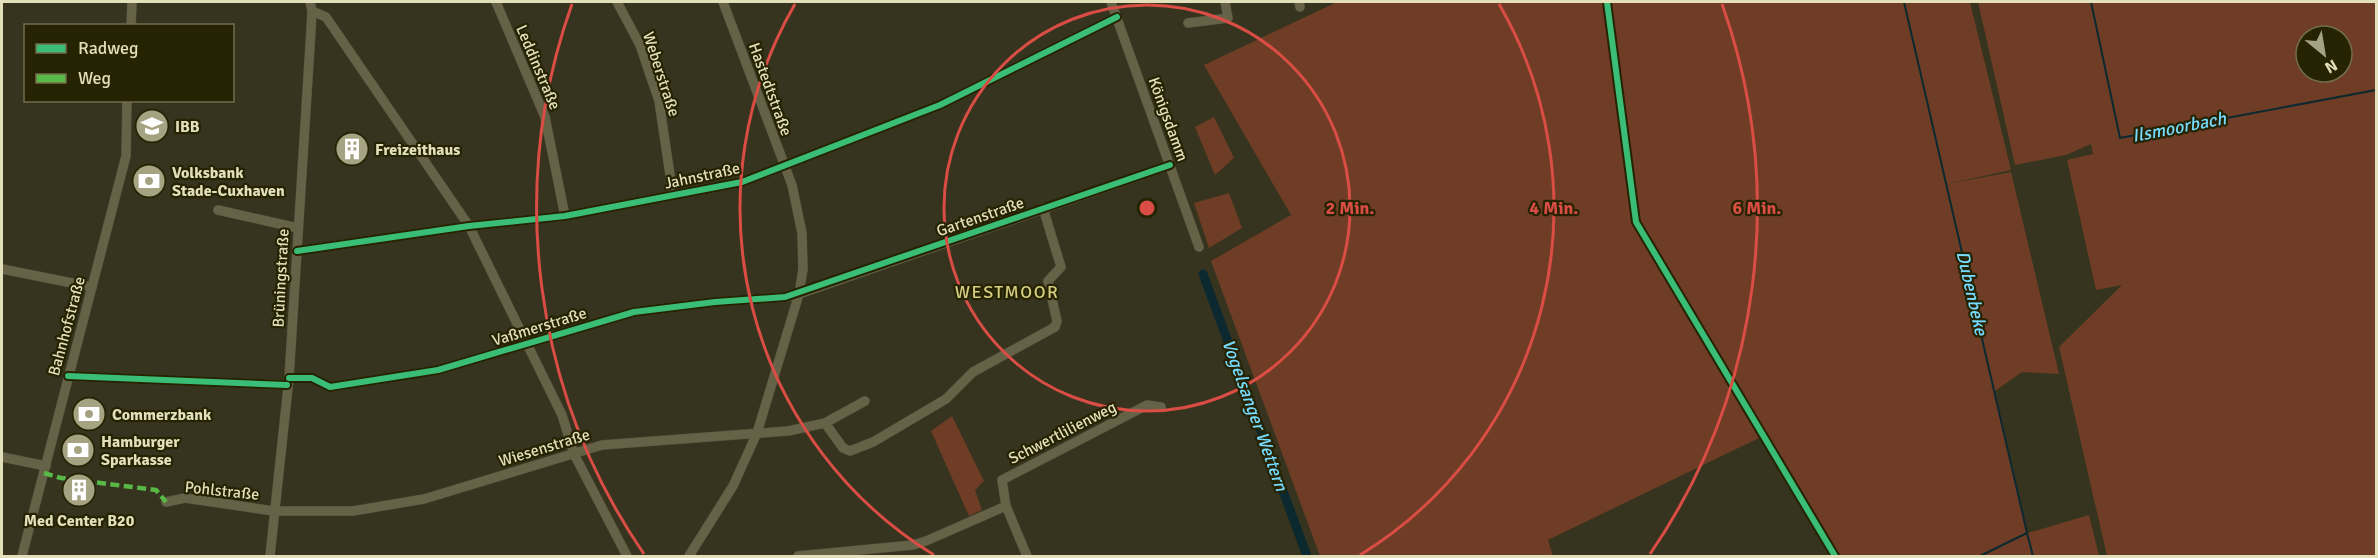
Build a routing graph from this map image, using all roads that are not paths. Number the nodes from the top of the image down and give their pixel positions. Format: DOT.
graph roads {
  1 [pos="132,2"];
  2 [pos="496,2"];
  3 [pos="617,2"];
  4 [pos="723,2"];
  5 [pos="1111,2"];
  6 [pos="1225,2"];
  7 [pos="311,6"];
  8 [pos="1117,17"];
  9 [pos="1188,23"];
  10 [pos="130,24"];
  11 [pos="127,102"];
  12 [pos="784,165"];
  13 [pos="1170,165"];
  14 [pos="673,195"];
  15 [pos="1043,208"];
  16 [pos="218,210"];
  17 [pos="565,216"];
  18 [pos="469,226"];
  19 [pos="298,228"];
  20 [pos="1199,247"];
  21 [pos="297,251"];
  22 [pos="2,269"];
  23 [pos="92,287"];
  24 [pos="798,294"];
  25 [pos="529,344"];
  26 [pos="68,376"];
  27 [pos="287,385"];
  28 [pos="330,387"];
  29 [pos="865,401"];
  30 [pos="1161,407"];
  31 [pos="825,423"];
  32 [pos="757,433"];
  33 [pos="574,454"];
  34 [pos="2,457"];
  35 [pos="46,466"];
  36 [pos="166,502"];
  37 [pos="1006,506"];
  38 [pos="274,511"];
  39 [pos="21,556"];
  40 [pos="270,556"];
  41 [pos="627,556"];
  42 [pos="690,556"];
  43 [pos="798,556"];
  44 [pos="1027,556"];
  1 -- 10 [label="street"];
  2 -- 17 [label="street, Leddinstraße"];
  3 -- 14 [label="street, Weberstraße"];
  4 -- 12 [label="street, Hastedtstraße"];
  5 -- 8 [label="street, Königsdamm"];
  6 -- 9 [label="street"];
  7 -- 18 [label="street"];
  7 -- 19 [label="street, Brüningstraße"];
  8 -- 12 [label="street, Jahnstraße"];
  8 -- 13 [label="street, Königsdamm"];
  11 -- 23 [label="street, Bahnhofstraße"];
  12 -- 14 [label="street, Jahnstraße"];
  12 -- 24 [label="street, Hastedtstraße"];
  13 -- 15 [label="street, Gartenstraße"];
  13 -- 20 [label="street, Königsdamm"];
  14 -- 17 [label="street, Jahnstraße"];
  15 -- 24 [label="street, Gartenstraße"];
  15 -- 31 [label="street"];
  16 -- 19 [label="street"];
  17 -- 18 [label="street, Jahnstraße"];
  18 -- 21 [label="street, Jahnstraße"];
  18 -- 25 [label="street"];
  19 -- 21 [label="street, Brüningstraße"];
  21 -- 27 [label="street, Brüningstraße"];
  22 -- 23 [label="street"];
  23 -- 26 [label="street, Bahnhofstraße"];
  24 -- 25 [label="street, Vaßmerstraße"];
  24 -- 32 [label="street"];
  25 -- 28 [label="street, Vaßmerstraße"];
  25 -- 33 [label="street"];
  26 -- 27 [label="street"];
  26 -- 35 [label="street, Bahnhofstraße"];
  27 -- 38 [label="street, Brüningstraße"];
  29 -- 31 [label="street, Wiesenstraße"];
  30 -- 37 [label="street, Schwertlilienweg"];
  31 -- 32 [label="street, Wiesenstraße"];
  32 -- 33 [label="street, Wiesenstraße"];
  32 -- 42 [label="street"];
  33 -- 38 [label="street, Wiesenstraße"];
  33 -- 41 [label="street"];
  34 -- 35 [label="street"];
  35 -- 39 [label="street, Bahnhofstraße"];
  36 -- 38 [label="street, Pohlstraße"];
  37 -- 43 [label="street"];
  37 -- 44 [label="street"];
  38 -- 40 [label="street, Brüningstraße"];
}
